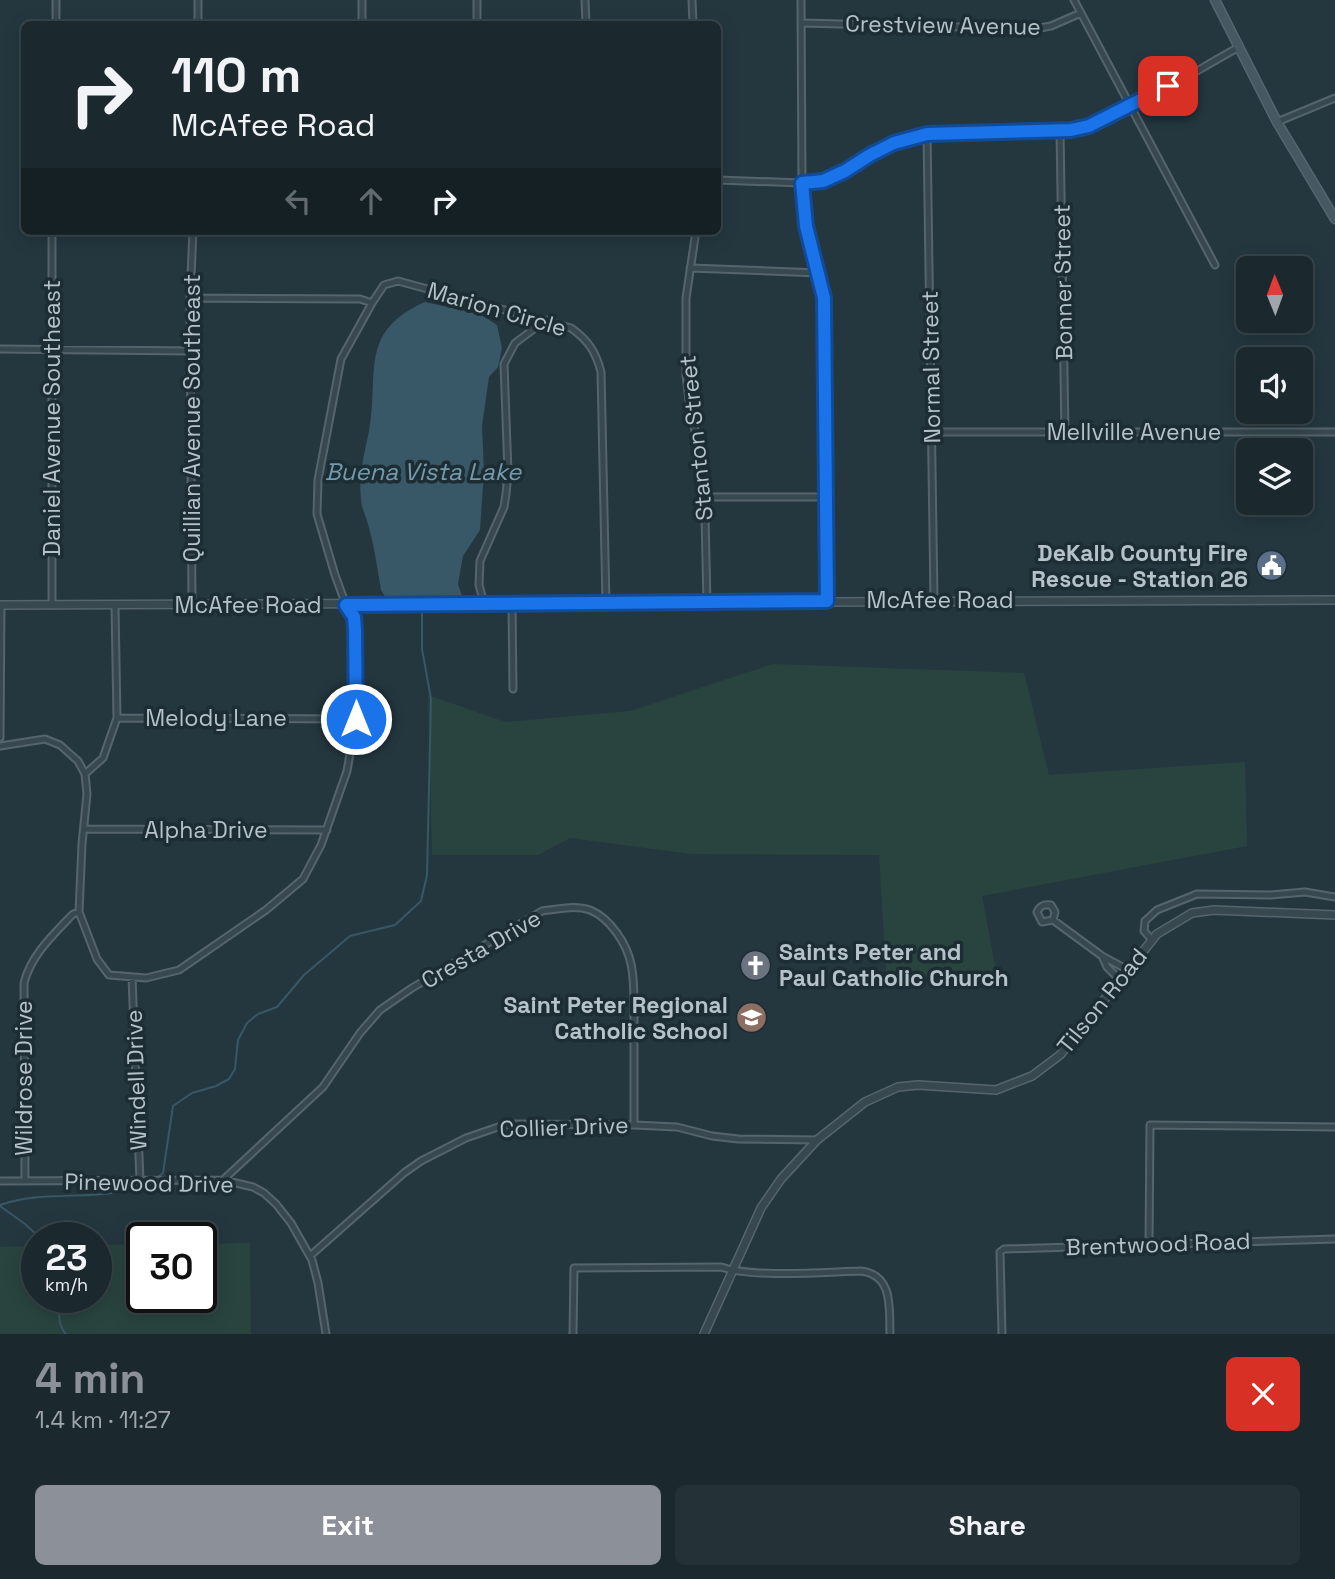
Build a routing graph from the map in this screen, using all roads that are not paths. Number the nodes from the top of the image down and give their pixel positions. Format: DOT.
graph roads {
  1 [pos="56,0"];
  2 [pos="198,0"];
  3 [pos="362,0"];
  4 [pos="477,0"];
  5 [pos="585,0"];
  6 [pos="692,0"];
  7 [pos="800,0"];
  8 [pos="1074,0"];
  9 [pos="1215,0"];
  10 [pos="1081,13"];
  11 [pos="56,21"];
  12 [pos="198,21"];
  13 [pos="362,21"];
  14 [pos="477,21"];
  15 [pos="586,21"];
  16 [pos="693,21"];
  17 [pos="801,23"];
  18 [pos="1239,47"];
  19 [pos="1335,98"];
  20 [pos="1130,107"];
  21 [pos="1277,122"];
  22 [pos="1060,131"];
  23 [pos="927,134"];
  24 [pos="721,180"];
  25 [pos="802,183"];
  26 [pos="1335,219"];
  27 [pos="52,235"];
  28 [pos="193,235"];
  29 [pos="695,235"];
  30 [pos="1215,265"];
  31 [pos="691,268"];
  32 [pos="819,273"];
  33 [pos="190,298"];
  34 [pos="372,303"];
  35 [pos="546,320"];
  36 [pos="0,349"];
  37 [pos="52,349"];
  38 [pos="191,351"];
  39 [pos="933,432"];
  40 [pos="1335,432"];
  41 [pos="1065,433"];
  42 [pos="706,497"];
  43 [pos="828,497"];
  44 [pos="934,600"];
  45 [pos="1335,600"];
  46 [pos="827,601"];
  47 [pos="484,603"];
  48 [pos="512,603"];
  49 [pos="707,603"];
  50 [pos="192,604"];
  51 [pos="606,604"];
  52 [pos="1,605"];
  53 [pos="51,605"];
  54 [pos="346,605"];
  55 [pos="115,606"];
  56 [pos="513,689"];
  57 [pos="117,718"];
  58 [pos="356,719"];
  59 [pos="0,738"];
  60 [pos="0,746"];
  61 [pos="85,774"];
  62 [pos="84,830"];
  63 [pos="327,830"];
  64 [pos="1335,897"];
  65 [pos="79,912"];
  66 [pos="1335,915"];
  67 [pos="1053,920"];
  68 [pos="1153,940"];
  69 [pos="1102,956"];
  70 [pos="1129,970"];
  71 [pos="132,977"];
  72 [pos="1120,980"];
  73 [pos="634,1125"];
  74 [pos="1335,1127"];
  75 [pos="817,1140"];
  76 [pos="25,1180"];
  77 [pos="223,1180"];
  78 [pos="0,1181"];
  79 [pos="140,1182"];
  80 [pos="1335,1239"];
  81 [pos="1149,1245"];
  82 [pos="310,1256"];
  83 [pos="731,1270"];
  84 [pos="326,1334"];
  85 [pos="573,1334"];
  86 [pos="704,1334"];
  87 [pos="890,1334"];
  88 [pos="1002,1334"];
  1 -- 11 [label="street"];
  2 -- 12 [label="street"];
  3 -- 13 [label="street"];
  4 -- 14 [label="street"];
  5 -- 15 [label="street"];
  6 -- 16 [label="street"];
  7 -- 17 [label="street"];
  8 -- 10 [label="street"];
  9 -- 18 [label="main road"];
  10 -- 17 [label="street, Crestview Avenue"];
  10 -- 20 [label="street"];
  17 -- 25 [label="street"];
  18 -- 20 [label="street"];
  18 -- 21 [label="main road"];
  19 -- 21 [label="street"];
  20 -- 22 [label="street"];
  20 -- 30 [label="street"];
  21 -- 26 [label="main road"];
  22 -- 23 [label="street"];
  22 -- 41 [label="street, Bonner Street"];
  23 -- 25 [label="street"];
  23 -- 39 [label="street, Normal Street"];
  24 -- 25 [label="street"];
  25 -- 32 [label="street"];
  27 -- 37 [label="street, Daniel Avenue Southeast"];
  28 -- 33 [label="street, Quillian Avenue Southeast"];
  29 -- 31 [label="street, Stanton Street"];
  31 -- 32 [label="street"];
  31 -- 42 [label="street, Stanton Street"];
  32 -- 43 [label="street"];
  33 -- 34 [label="street"];
  33 -- 38 [label="street, Quillian Avenue Southeast"];
  34 -- 35 [label="street, Marion Circle"];
  34 -- 54 [label="street, Marion Circle"];
  35 -- 47 [label="street"];
  35 -- 51 [label="street, Marion Circle"];
  36 -- 37 [label="street"];
  37 -- 38 [label="street"];
  37 -- 53 [label="street, Daniel Avenue Southeast"];
  38 -- 50 [label="street, Quillian Avenue Southeast"];
  39 -- 41 [label="street, Mellville Avenue"];
  39 -- 44 [label="street, Normal Street"];
  40 -- 41 [label="street, Mellville Avenue"];
  42 -- 43 [label="street"];
  42 -- 49 [label="street, Stanton Street"];
  43 -- 46 [label="street"];
  44 -- 45 [label="street, McAfee Road"];
  44 -- 46 [label="street, McAfee Road"];
  46 -- 49 [label="street, McAfee Road"];
  47 -- 48 [label="street, McAfee Road"];
  47 -- 54 [label="street, McAfee Road"];
  48 -- 51 [label="street, McAfee Road"];
  48 -- 56 [label="street"];
  49 -- 51 [label="street, McAfee Road"];
  50 -- 54 [label="street, McAfee Road"];
  50 -- 55 [label="street, McAfee Road"];
  52 -- 53 [label="street, McAfee Road"];
  52 -- 59 [label="street"];
  53 -- 55 [label="street, McAfee Road"];
  54 -- 58 [label="street, Marion Circle"];
  55 -- 57 [label="street"];
  57 -- 58 [label="street, Melody Lane"];
  57 -- 61 [label="street"];
  58 -- 63 [label="street, Marion Circle"];
  60 -- 61 [label="street"];
  61 -- 62 [label="street"];
  62 -- 63 [label="street, Alpha Drive"];
  62 -- 65 [label="street"];
  63 -- 71 [label="street, Marion Circle"];
  64 -- 68 [label="street"];
  65 -- 71 [label="street"];
  65 -- 76 [label="street, Wildrose Drive"];
  66 -- 68 [label="street, Tilson Road"];
  67 -- 69 [label="street"];
  68 -- 70 [label="street, Tilson Road"];
  69 -- 70 [label="street"];
  69 -- 72 [label="street"];
  70 -- 72 [label="street, Tilson Road"];
  71 -- 79 [label="street, Windell Drive"];
  72 -- 75 [label="street, Tilson Road"];
  73 -- 75 [label="street, Collier Drive"];
  73 -- 77 [label="street, Cresta Drive"];
  73 -- 82 [label="street, Collier Drive"];
  74 -- 81 [label="street"];
  75 -- 83 [label="street, Tilson Road"];
  76 -- 78 [label="street, Pinewood Drive"];
  76 -- 79 [label="street, Pinewood Drive"];
  77 -- 79 [label="street, Pinewood Drive"];
  77 -- 82 [label="street, Pinewood Drive"];
  80 -- 81 [label="street, Brentwood Road"];
  81 -- 88 [label="street, Brentwood Road"];
  82 -- 84 [label="street, Pinewood Drive"];
  83 -- 85 [label="street"];
  83 -- 86 [label="street, Tilson Road"];
  83 -- 87 [label="street"];
}
